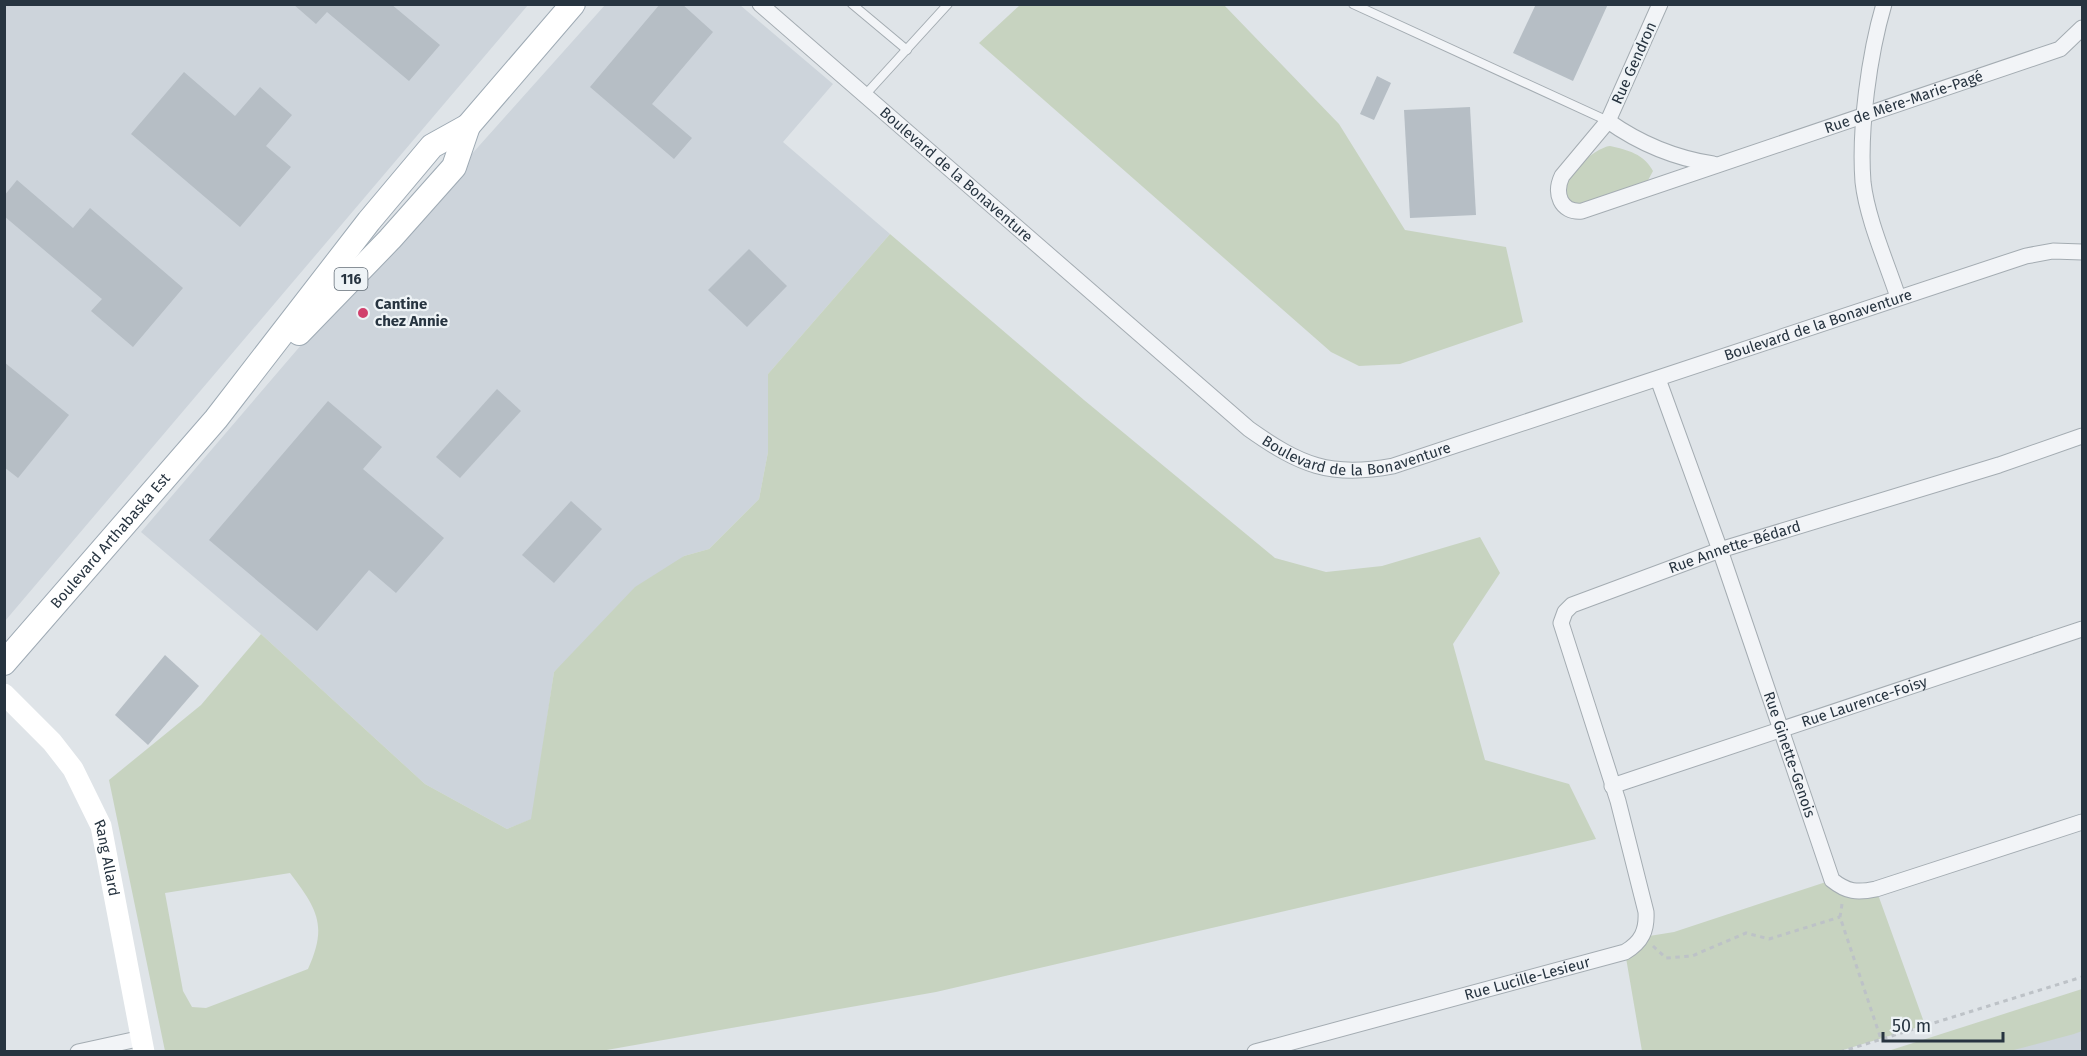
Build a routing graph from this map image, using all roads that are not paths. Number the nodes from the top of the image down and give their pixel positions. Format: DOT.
graph roads {
  1 [pos="573,4"];
  2 [pos="760,4"];
  3 [pos="852,4"];
  4 [pos="948,4"];
  5 [pos="1353,4"];
  6 [pos="1660,4"];
  7 [pos="1884,4"];
  8 [pos="2082,28"];
  9 [pos="907,50"];
  10 [pos="865,95"];
  11 [pos="1866,114"];
  12 [pos="1608,121"];
  13 [pos="1716,165"];
  14 [pos="2082,252"];
  15 [pos="1898,297"];
  16 [pos="1658,379"];
  17 [pos="2082,436"];
  18 [pos="1720,550"];
  19 [pos="2082,629"];
  20 [pos="4,663"];
  21 [pos="4,694"];
  22 [pos="1781,728"];
  23 [pos="1612,786"];
  24 [pos="2082,822"];
  25 [pos="143,1045"];
  26 [pos="78,1052"];
  27 [pos="1255,1052"];
  1 -- 20 [label="main road, Boulevard Arthabaska Est / 116"];
  2 -- 10 [label="street, Boulevard de la Bonaventure"];
  3 -- 9 [label="lane"];
  4 -- 9 [label="lane"];
  5 -- 12 [label="lane"];
  6 -- 12 [label="street, Rue Gendron"];
  7 -- 11 [label="street"];
  8 -- 11 [label="street, Rue de Mère-Marie-Pagé"];
  9 -- 10 [label="lane"];
  10 -- 16 [label="street, Boulevard de la Bonaventure"];
  11 -- 13 [label="street, Rue de Mère-Marie-Pagé"];
  11 -- 15 [label="street"];
  12 -- 13 [label="street"];
  12 -- 13 [label="street, Rue de Mère-Marie-Pagé"];
  14 -- 15 [label="street, Boulevard de la Bonaventure"];
  15 -- 16 [label="street, Boulevard de la Bonaventure"];
  16 -- 18 [label="street, Rue Ginette-Genois"];
  17 -- 18 [label="street, Rue Annette-Bédard"];
  18 -- 22 [label="street, Rue Ginette-Genois"];
  18 -- 23 [label="street, Rue Annette-Bédard"];
  19 -- 22 [label="street, Rue Laurence-Foisy"];
  21 -- 25 [label="street, Rang Allard"];
  22 -- 23 [label="street, Rue Laurence-Foisy"];
  22 -- 24 [label="street, Rue Ginette-Genois"];
  23 -- 27 [label="street, Rue Lucille-Lesieur"];
  25 -- 26 [label="street"];
}
